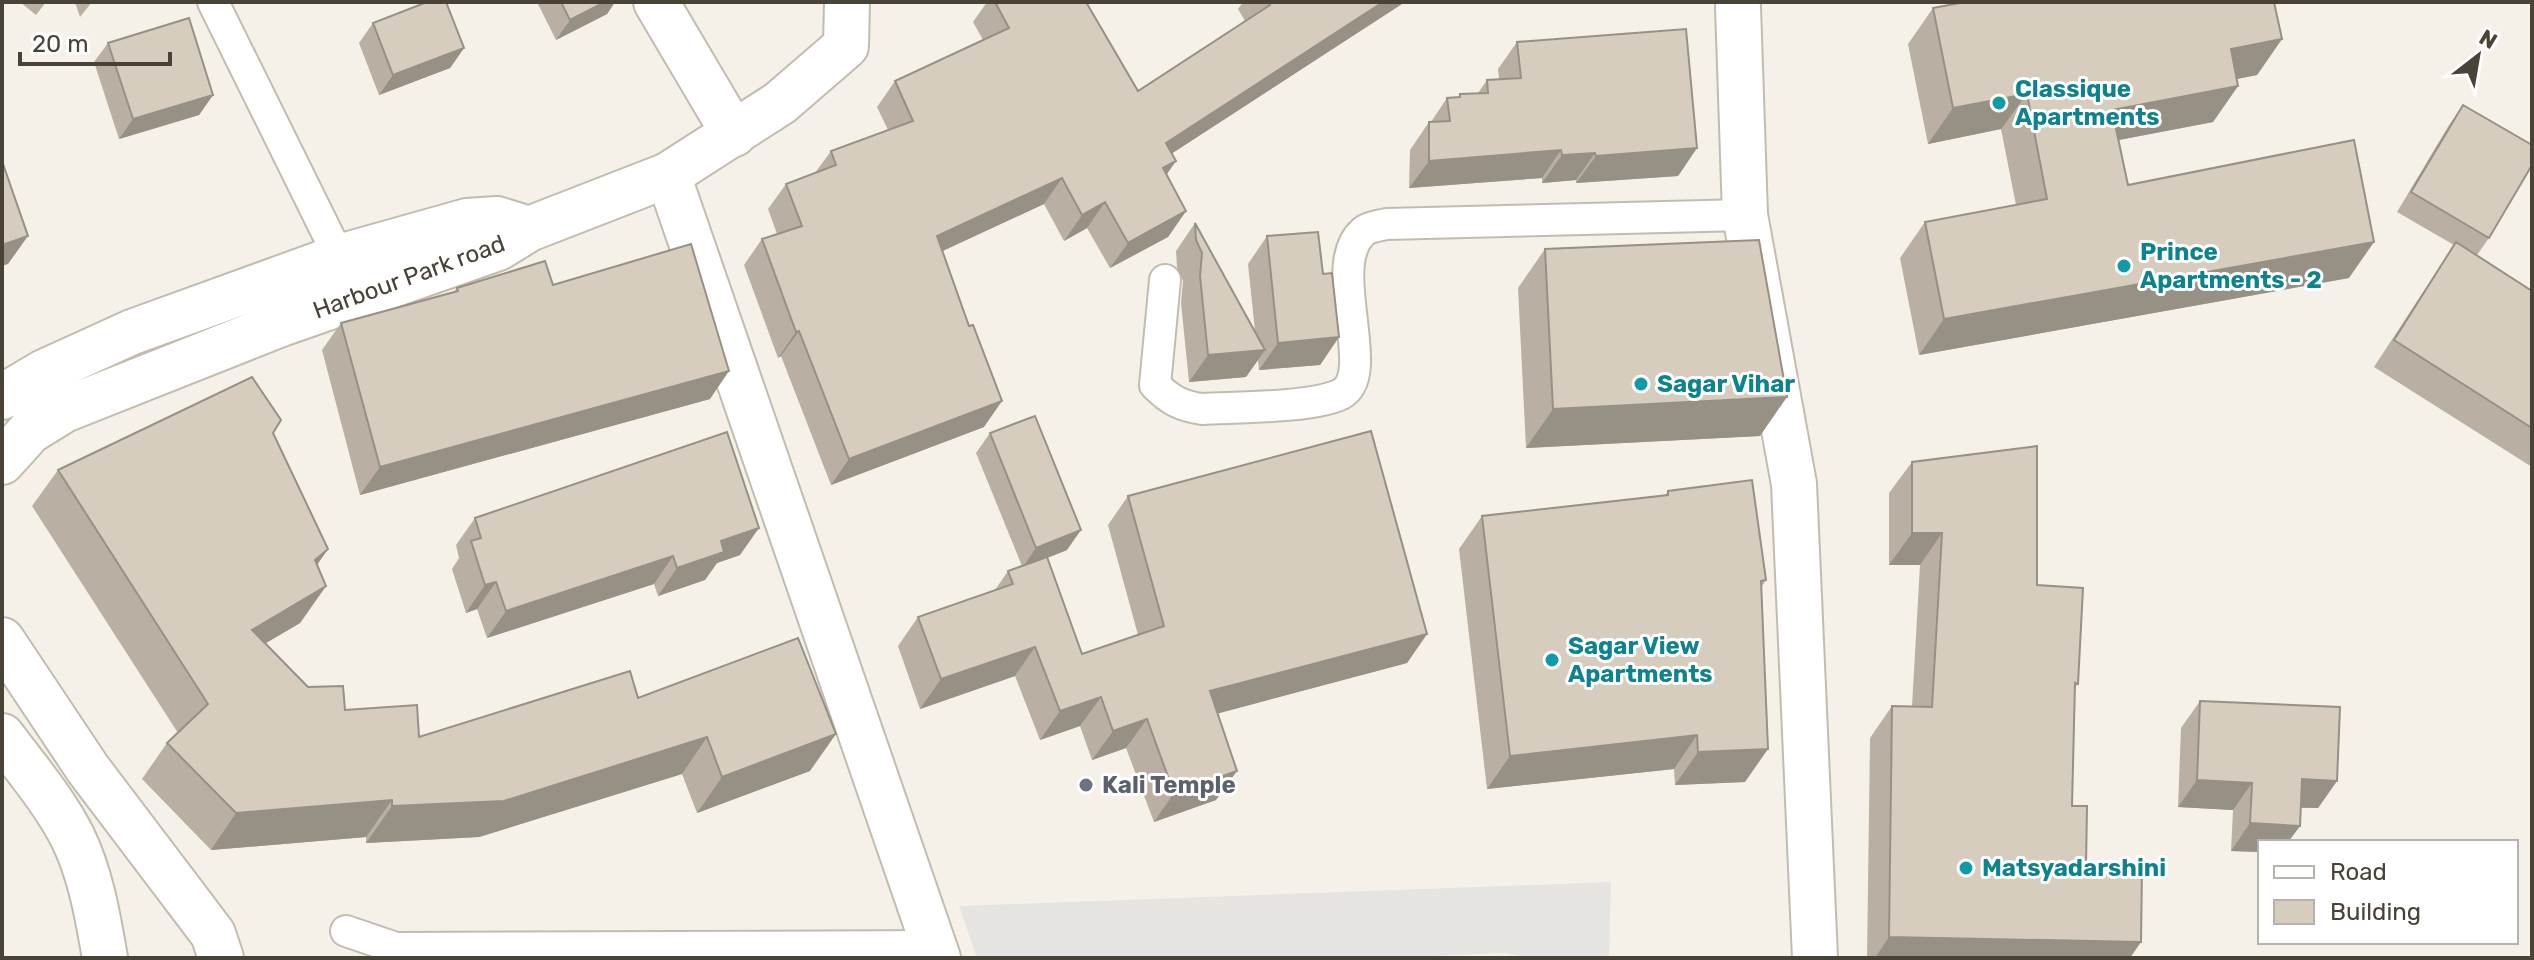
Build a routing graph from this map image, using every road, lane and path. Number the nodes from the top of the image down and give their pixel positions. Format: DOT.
graph roads {
  1 [pos="213,2"];
  2 [pos="656,2"];
  3 [pos="847,2"];
  4 [pos="1739,4"];
  5 [pos="734,134"];
  6 [pos="668,175"];
  7 [pos="1745,215"];
  8 [pos="529,229"];
  9 [pos="339,257"];
  10 [pos="1165,280"];
  11 [pos="2,397"];
  12 [pos="2,462"];
  13 [pos="2,640"];
  14 [pos="2,736"];
  15 [pos="346,931"];
  16 [pos="936,952"];
  17 [pos="396,953"];
  18 [pos="105,958"];
  19 [pos="221,958"];
  20 [pos="1815,958"];
  1 -- 9 [label="lane"];
  2 -- 5 [label="street"];
  3 -- 5 [label="street, Harbour Park road"];
  4 -- 7 [label="street"];
  5 -- 6 [label="street, Harbour Park road"];
  6 -- 8 [label="street, Harbour Park road"];
  6 -- 16 [label="street"];
  7 -- 10 [label="lane"];
  7 -- 20 [label="street"];
  8 -- 9 [label="street, Harbour Park road"];
  8 -- 12 [label="street, Harbour Park road"];
  9 -- 11 [label="street, Harbour Park road"];
  13 -- 19 [label="street"];
  14 -- 18 [label="street"];
  15 -- 17 [label="lane"];
  16 -- 17 [label="lane"];
}
